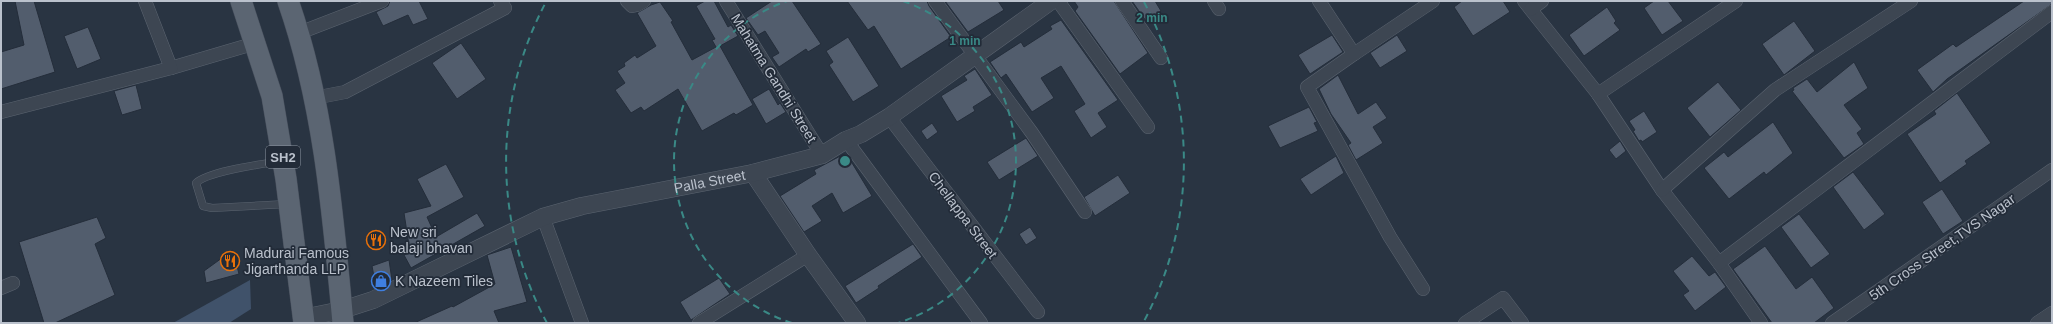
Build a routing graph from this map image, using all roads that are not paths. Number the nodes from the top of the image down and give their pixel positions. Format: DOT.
graph roads {
  1 [pos="144,1"];
  2 [pos="241,1"];
  3 [pos="288,1"];
  4 [pos="382,1"];
  5 [pos="500,1"];
  6 [pos="644,1"];
  7 [pos="726,1"];
  8 [pos="935,1"];
  9 [pos="1051,1"];
  10 [pos="1058,1"];
  11 [pos="1122,1"];
  12 [pos="1319,1"];
  13 [pos="1433,1"];
  14 [pos="1542,1"];
  15 [pos="1736,1"];
  16 [pos="1911,1"];
  17 [pos="625,4"];
  18 [pos="1528,5"];
  19 [pos="2052,12"];
  20 [pos="299,33"];
  21 [pos="256,43"];
  22 [pos="975,54"];
  23 [pos="1354,54"];
  24 [pos="1161,58"];
  25 [pos="170,68"];
  26 [pos="1598,94"];
  27 [pos="314,98"];
  28 [pos="1,112"];
  29 [pos="889,117"];
  30 [pos="1148,127"];
  31 [pos="846,140"];
  32 [pos="822,156"];
  33 [pos="283,160"];
  34 [pos="2052,170"];
  35 [pos="753,173"];
  36 [pos="1662,190"];
  37 [pos="289,204"];
  38 [pos="1085,212"];
  39 [pos="543,217"];
  40 [pos="808,255"];
  41 [pos="1719,263"];
  42 [pos="13,283"];
  43 [pos="1,288"];
  44 [pos="1423,289"];
  45 [pos="1038,312"];
  46 [pos="2052,313"];
  47 [pos="342,316"];
  48 [pos="304,321"];
  49 [pos="582,323"];
  50 [pos="699,323"];
  51 [pos="857,323"];
  52 [pos="981,323"];
  53 [pos="1465,323"];
  54 [pos="1522,323"];
  55 [pos="1760,323"];
  56 [pos="1832,323"];
  57 [pos="2037,323"];
  1 -- 25 [label="street"];
  2 -- 21 [label="main road, SH2"];
  3 -- 20 [label="main road"];
  4 -- 20 [label="street"];
  5 -- 27 [label="street"];
  6 -- 17 [label="street"];
  7 -- 32 [label="street, Mahatma Gandhi Street"];
  8 -- 22 [label="street"];
  9 -- 22 [label="street, Palla Street"];
  10 -- 30 [label="street"];
  11 -- 24 [label="street"];
  12 -- 23 [label="street"];
  13 -- 23 [label="street"];
  14 -- 18 [label="street"];
  15 -- 26 [label="street"];
  16 -- 36 [label="street"];
  18 -- 26 [label="street"];
  19 -- 41 [label="street"];
  20 -- 27 [label="main road"];
  21 -- 25 [label="street"];
  21 -- 33 [label="main road, SH2"];
  22 -- 29 [label="street, Palla Street"];
  22 -- 38 [label="street"];
  23 -- 44 [label="street"];
  25 -- 28 [label="street"];
  26 -- 36 [label="street"];
  27 -- 47 [label="main road"];
  29 -- 31 [label="street, Palla Street"];
  29 -- 45 [label="street, Chellappa Street"];
  31 -- 32 [label="street, Palla Street"];
  31 -- 52 [label="street"];
  32 -- 35 [label="street, Palla Street"];
  33 -- 37 [label="main road, SH2"];
  33 -- 37 [label="lane"];
  34 -- 56 [label="street, 5th Cross Street,TVS Nagar"];
  35 -- 39 [label="street, Palla Street"];
  35 -- 40 [label="street"];
  36 -- 41 [label="street"];
  37 -- 48 [label="main road, SH2"];
  39 -- 47 [label="street, Palla Street"];
  39 -- 49 [label="street"];
  40 -- 50 [label="street"];
  40 -- 51 [label="street"];
  41 -- 55 [label="street"];
  42 -- 43 [label="street"];
  46 -- 57 [label="street"];
  47 -- 48 [label="street, Palla Street"];
  53 -- 54 [label="street"];
}
